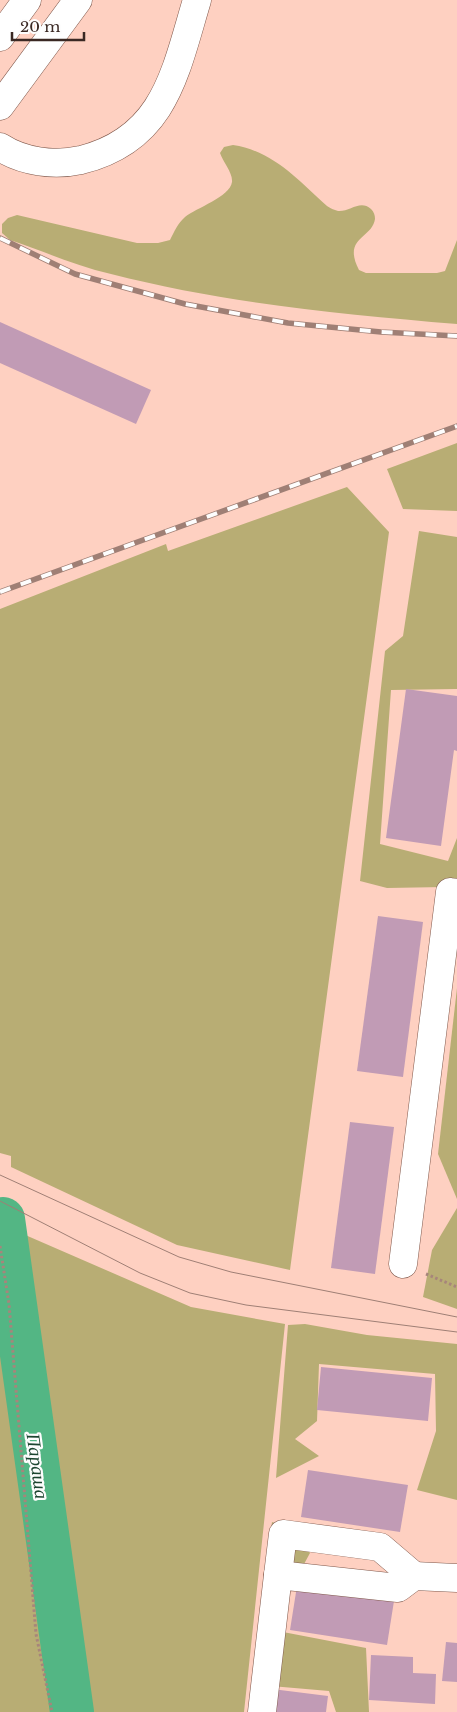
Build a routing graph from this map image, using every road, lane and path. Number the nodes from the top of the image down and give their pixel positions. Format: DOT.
graph roads {
  1 [pos="27,0"];
  2 [pos="78,0"];
  3 [pos="197,0"];
  4 [pos="0,37"];
  5 [pos="0,106"];
  6 [pos="0,147"];
  7 [pos="457,892"];
  8 [pos="0,1246"];
  9 [pos="403,1264"];
  10 [pos="457,1287"];
  11 [pos="278,1575"];
  12 [pos="414,1576"];
  13 [pos="457,1578"];
  14 [pos="52,1712"];
  15 [pos="262,1712"];
  1 -- 4 [label="street"];
  2 -- 5 [label="street"];
  3 -- 6 [label="street"];
  7 -- 9 [label="street"];
  8 -- 14 [label="path"];
  9 -- 10 [label="path"];
  11 -- 12 [label="street"];
  11 -- 12 [label="street"];
  11 -- 15 [label="street"];
  12 -- 13 [label="street"];
}
